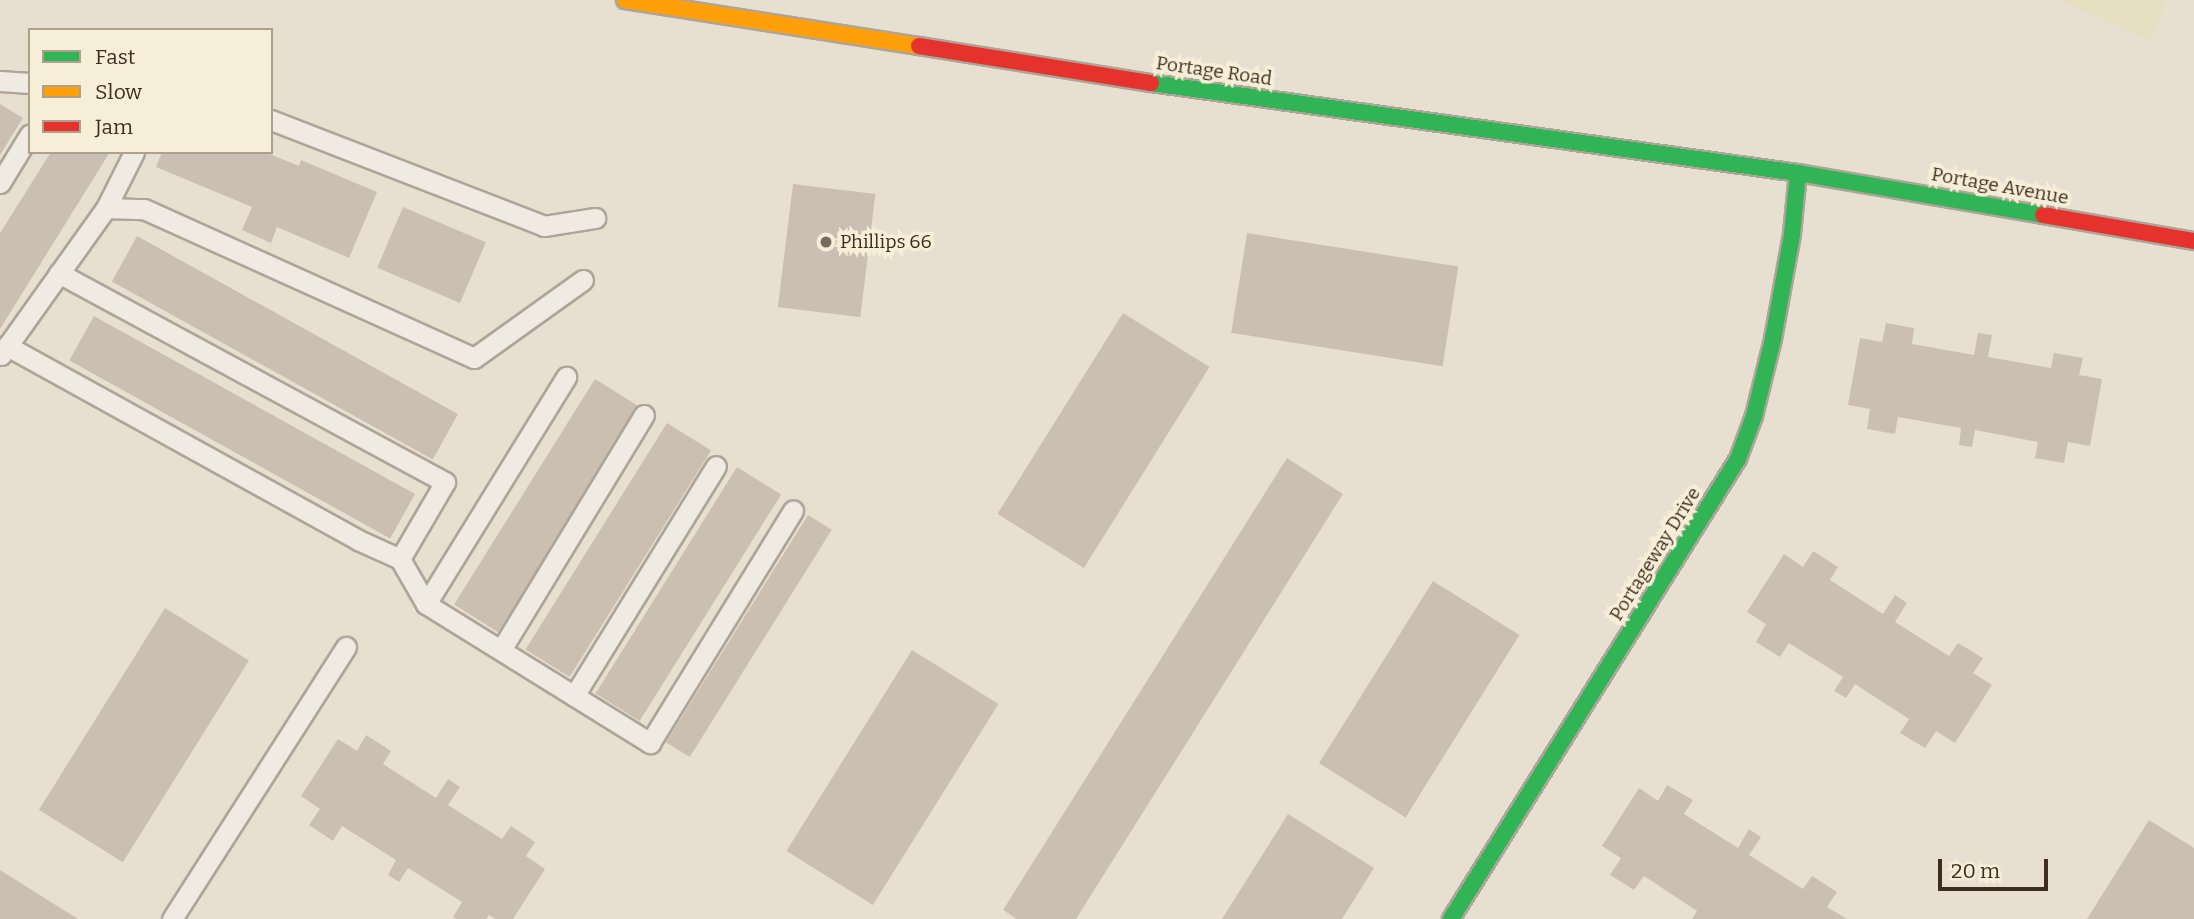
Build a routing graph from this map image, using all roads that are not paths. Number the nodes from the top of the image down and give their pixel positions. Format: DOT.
graph roads {
  1 [pos="625,0"];
  2 [pos="0,81"];
  3 [pos="28,83"];
  4 [pos="273,121"];
  5 [pos="28,137"];
  6 [pos="133,154"];
  7 [pos="1798,173"];
  8 [pos="0,183"];
  9 [pos="106,208"];
  10 [pos="595,218"];
  11 [pos="2194,241"];
  12 [pos="59,274"];
  13 [pos="583,280"];
  14 [pos="3,351"];
  15 [pos="566,377"];
  16 [pos="644,415"];
  17 [pos="716,466"];
  18 [pos="793,511"];
  19 [pos="400,559"];
  20 [pos="426,604"];
  21 [pos="346,647"];
  22 [pos="501,650"];
  23 [pos="574,696"];
  24 [pos="172,919"];
  25 [pos="1451,919"];
  1 -- 7 [label="main road, Portage Road"];
  2 -- 3 [label="lane"];
  4 -- 10 [label="lane"];
  5 -- 8 [label="lane"];
  6 -- 9 [label="lane"];
  7 -- 11 [label="main road, Portage Avenue"];
  7 -- 25 [label="main road, Portageway Drive"];
  9 -- 12 [label="lane"];
  9 -- 13 [label="lane"];
  12 -- 14 [label="lane"];
  12 -- 19 [label="lane"];
  14 -- 19 [label="lane"];
  15 -- 20 [label="lane"];
  16 -- 22 [label="lane"];
  17 -- 23 [label="lane"];
  18 -- 23 [label="lane"];
  19 -- 20 [label="lane"];
  20 -- 22 [label="lane"];
  21 -- 24 [label="lane"];
  22 -- 23 [label="lane"];
}
